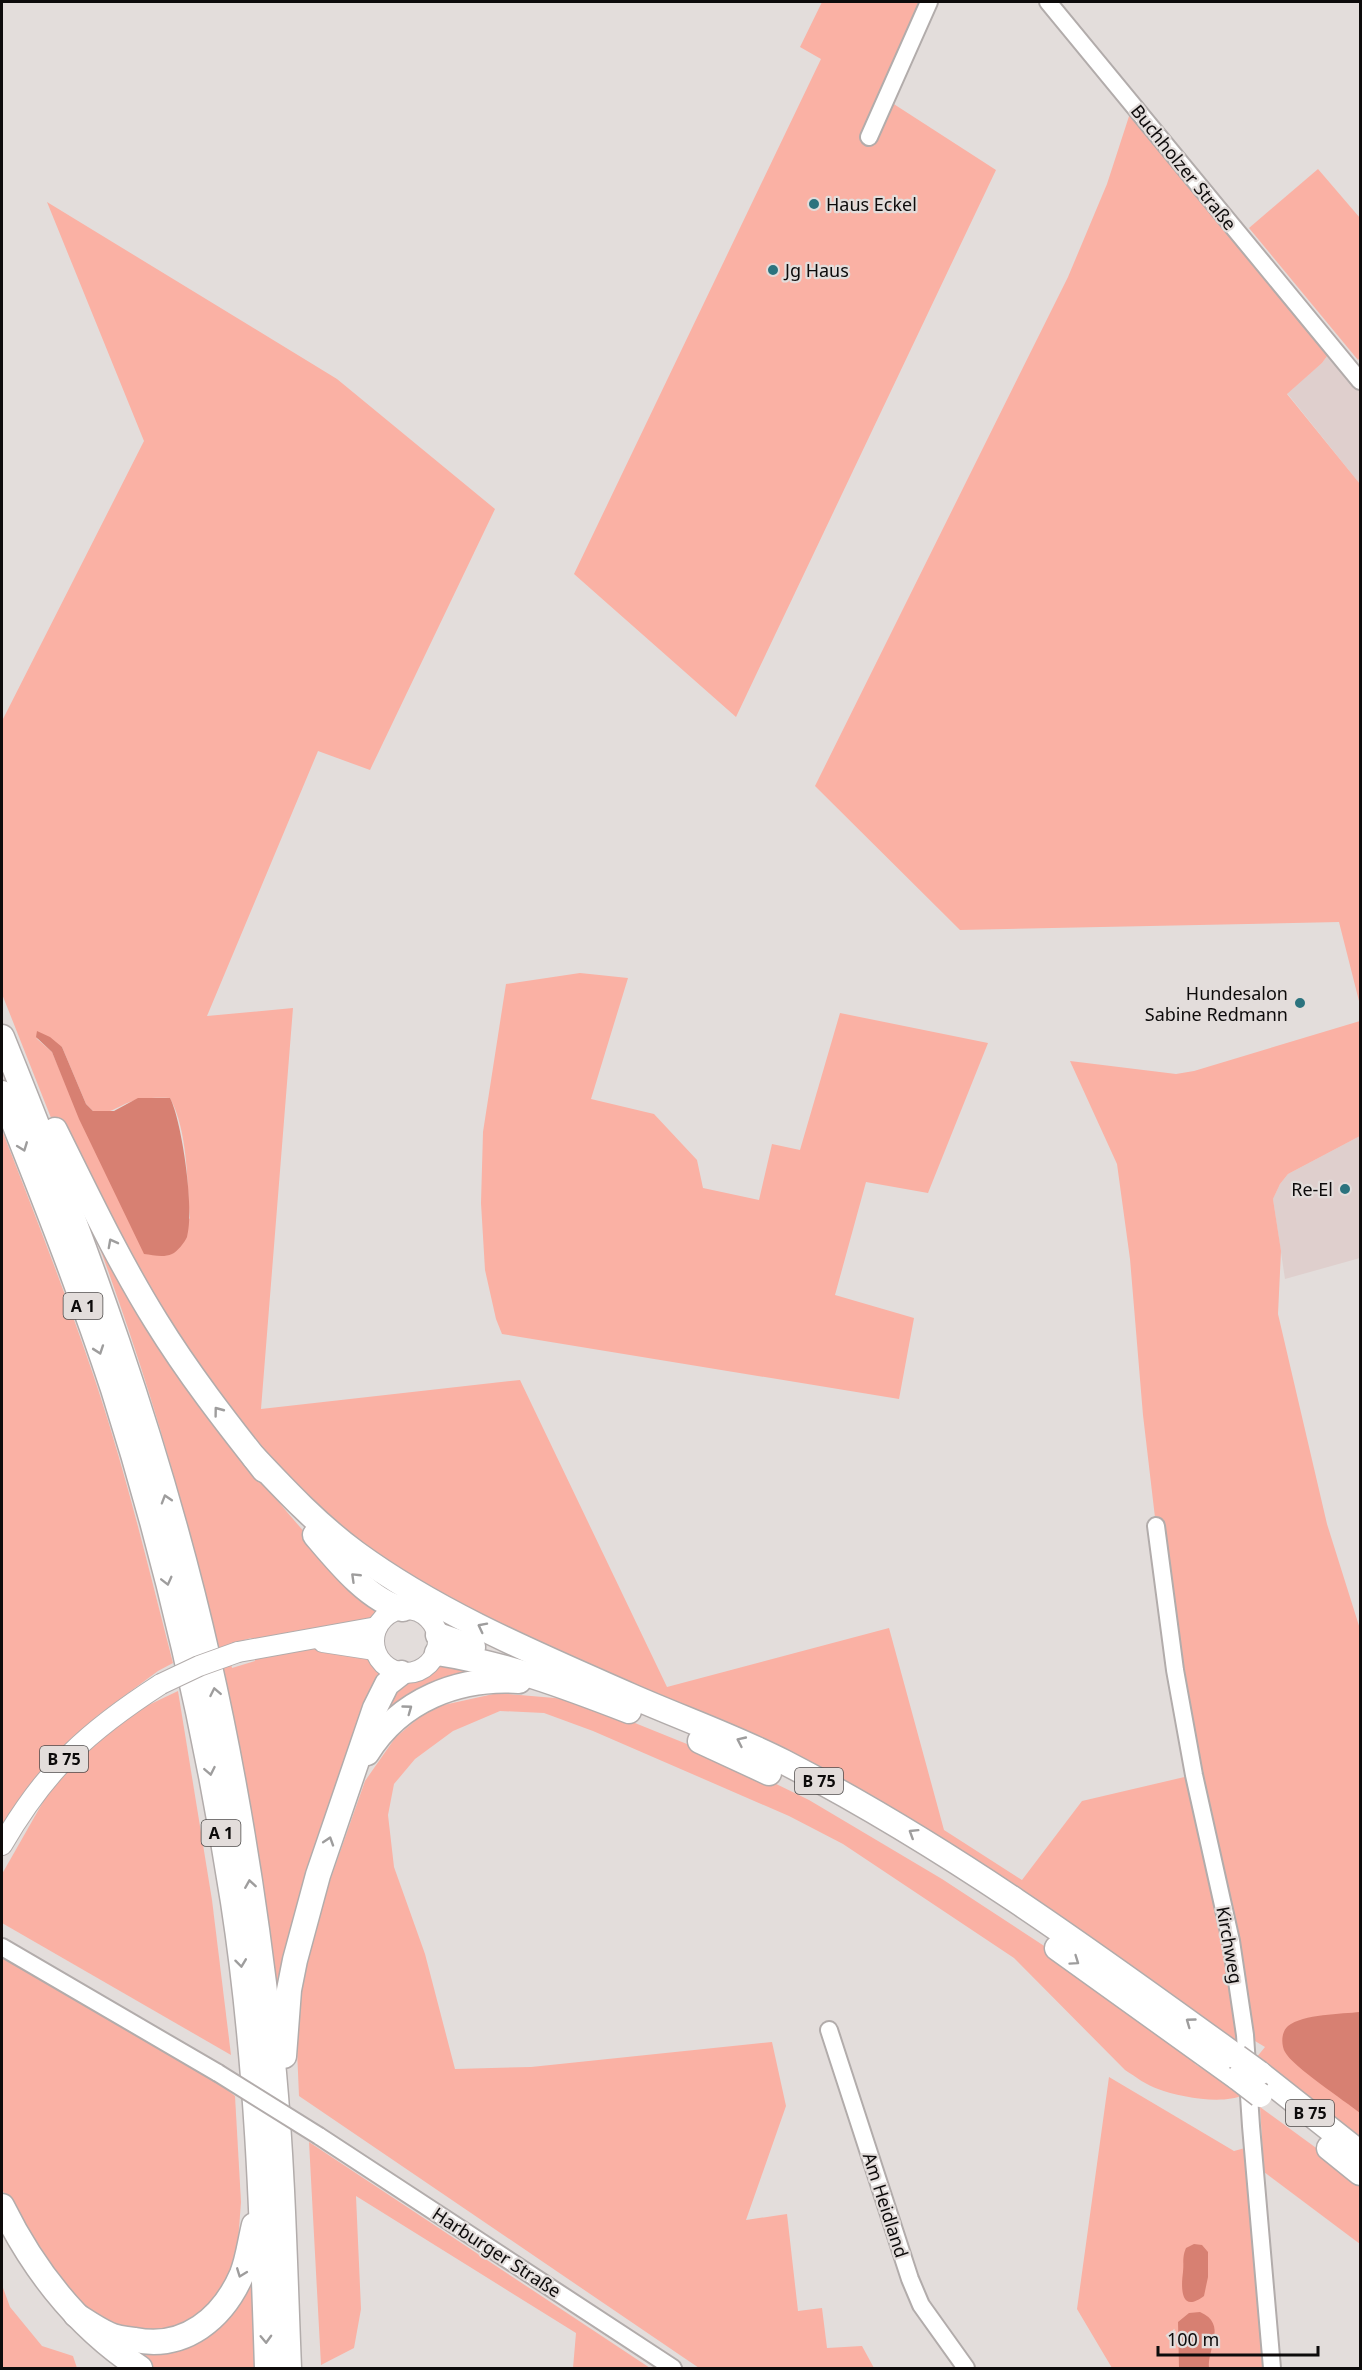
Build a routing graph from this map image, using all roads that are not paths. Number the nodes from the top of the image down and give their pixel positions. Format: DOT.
graph roads {
  1 [pos="929,2"];
  2 [pos="1048,2"];
  3 [pos="869,137"];
  4 [pos="1360,381"];
  5 [pos="2,1035"];
  6 [pos="2,1093"];
  7 [pos="254,1457"];
  8 [pos="1156,1526"];
  9 [pos="403,1609"];
  10 [pos="377,1627"];
  11 [pos="302,1640"];
  12 [pos="437,1644"];
  13 [pos="375,1650"];
  14 [pos="401,1673"];
  15 [pos="635,1705"];
  16 [pos="340,1807"];
  17 [pos="2,1845"];
  18 [pos="2,1947"];
  19 [pos="829,2030"];
  20 [pos="1249,2076"];
  21 [pos="1360,2153"];
  22 [pos="1360,2173"];
  23 [pos="262,2197"];
  24 [pos="2,2206"];
  25 [pos="283,2214"];
  26 [pos="76,2315"];
  27 [pos="140,2368"];
  28 [pos="267,2368"];
  29 [pos="289,2368"];
  30 [pos="673,2368"];
  31 [pos="966,2368"];
  32 [pos="1272,2368"];
  1 -- 3 [label="street"];
  2 -- 4 [label="street, Buchholzer Straße"];
  7 -- 5 [label="highway, one-way"];
  25 -- 5 [label="highway, A 1, one-way"];
  6 -- 23 [label="highway, A 1, one-way"];
  9 -- 7 [label="highway, one-way"];
  15 -- 7 [label="highway, one-way"];
  8 -- 32 [label="street, Kirchweg"];
  9 -- 10 [label="main road, B 75"];
  9 -- 12 [label="main road"];
  10 -- 11 [label="main road, B 75"];
  10 -- 13 [label="main road"];
  11 -- 13 [label="main road, B 75"];
  11 -- 17 [label="main road, B 75, bridge"];
  12 -- 14 [label="main road"];
  12 -- 15 [label="highway, B 75"];
  13 -- 14 [label="main road"];
  14 -- 16 [label="highway"];
  16 -- 15 [label="highway, one-way"];
  15 -- 20 [label="highway, B 75"];
  25 -- 16 [label="highway, one-way"];
  18 -- 30 [label="street, Harburger Straße, bridge"];
  19 -- 31 [label="street, Am Heidland"];
  20 -- 21 [label="highway, B 75"];
  20 -- 22 [label="highway, B 75"];
  23 -- 26 [label="highway, one-way"];
  23 -- 28 [label="highway, A 1, one-way"];
  24 -- 26 [label="highway"];
  25 -- 29 [label="highway, A 1"];
  26 -- 27 [label="highway"];
}
